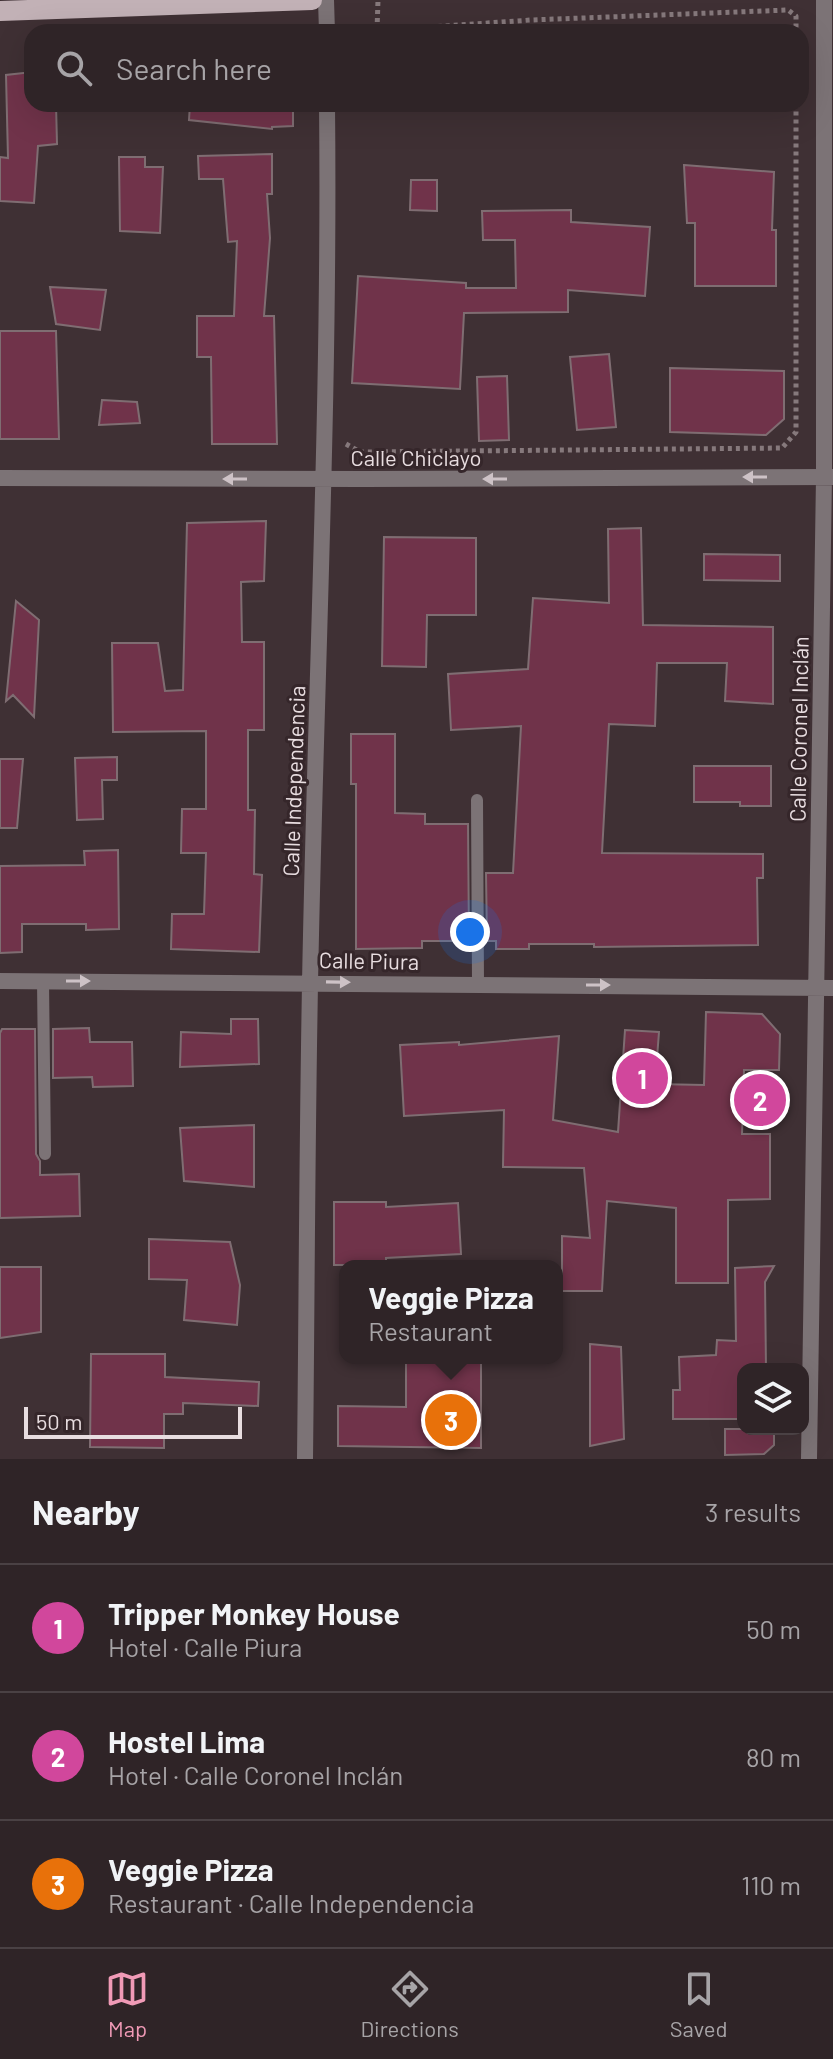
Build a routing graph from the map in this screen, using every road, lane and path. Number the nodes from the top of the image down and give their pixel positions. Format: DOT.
graph roads {
  1 [pos="312,0"];
  2 [pos="326,0"];
  3 [pos="378,0"];
  4 [pos="824,0"];
  5 [pos="0,11"];
  6 [pos="327,24"];
  7 [pos="377,24"];
  8 [pos="469,24"];
  9 [pos="796,24"];
  10 [pos="327,112"];
  11 [pos="796,112"];
  12 [pos="346,444"];
  13 [pos="829,477"];
  14 [pos="0,478"];
  15 [pos="325,479"];
  16 [pos="477,800"];
  17 [pos="0,981"];
  18 [pos="43,981"];
  19 [pos="310,982"];
  20 [pos="478,984"];
  21 [pos="826,988"];
  22 [pos="45,1154"];
  23 [pos="305,1459"];
  24 [pos="809,1459"];
  1 -- 5 [label="main road"];
  2 -- 6 [label="street"];
  3 -- 7 [label="path"];
  4 -- 13 [label="street, Calle Coronel Inclán"];
  8 -- 9 [label="path"];
  10 -- 15 [label="street, Calle Independencia"];
  11 -- 12 [label="path"];
  13 -- 15 [label="street, Calle Chiclayo, one-way"];
  13 -- 21 [label="street, Calle Coronel Inclán"];
  15 -- 14 [label="street, Calle Chiclayo, one-way"];
  15 -- 19 [label="street, Calle Independencia"];
  16 -- 20 [label="lane"];
  17 -- 18 [label="street, Calle Piura"];
  18 -- 19 [label="street, Calle Piura, one-way"];
  18 -- 22 [label="lane"];
  19 -- 20 [label="street, Calle Piura, one-way"];
  19 -- 23 [label="street, Calle Independencia"];
  20 -- 21 [label="street, Calle Piura, one-way"];
  21 -- 24 [label="street, Calle Coronel Inclán"];
}
